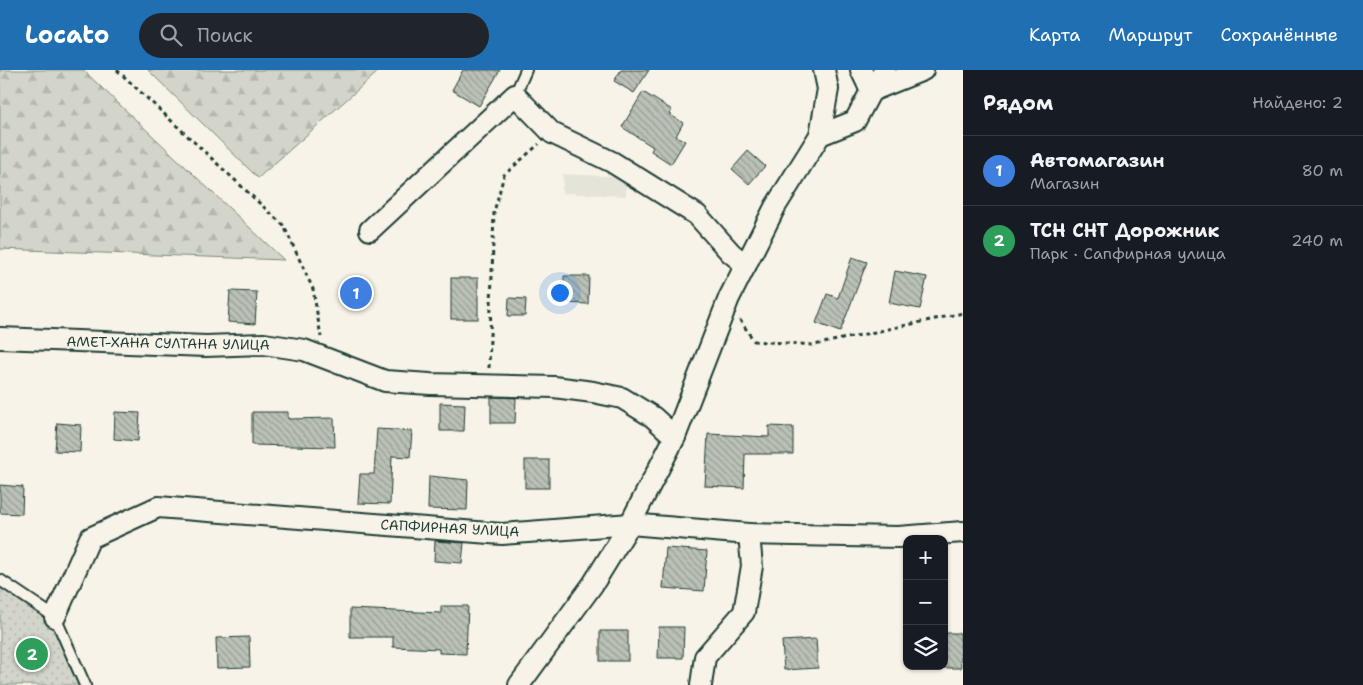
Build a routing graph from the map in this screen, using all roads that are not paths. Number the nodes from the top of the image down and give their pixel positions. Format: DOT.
graph roads {
  1 [pos="526,70"];
  2 [pos="824,70"];
  3 [pos="860,70"];
  4 [pos="885,70"];
  5 [pos="923,70"];
  6 [pos="871,91"];
  7 [pos="515,95"];
  8 [pos="820,135"];
  9 [pos="370,230"];
  10 [pos="746,265"];
  11 [pos="0,338"];
  12 [pos="675,437"];
  13 [pos="630,524"];
  14 [pos="963,532"];
  15 [pos="749,534"];
  16 [pos="0,580"];
  17 [pos="55,617"];
  18 [pos="85,685"];
  19 [pos="519,685"];
  20 [pos="701,685"];
  1 -- 7 [label="lane"];
  2 -- 8 [label="street"];
  3 -- 6 [label="street"];
  4 -- 6 [label="street"];
  5 -- 6 [label="street"];
  6 -- 8 [label="street"];
  7 -- 9 [label="street"];
  7 -- 10 [label="street"];
  8 -- 10 [label="street"];
  10 -- 12 [label="street"];
  11 -- 12 [label="street, АМЕТ-ХАНА СУЛТАНА УЛИЦА"];
  12 -- 13 [label="street"];
  13 -- 15 [label="street, САПФИРНАЯ УЛИЦА"];
  13 -- 17 [label="street, САПФИРНАЯ УЛИЦА"];
  13 -- 19 [label="street"];
  14 -- 15 [label="street, САПФИРНАЯ УЛИЦА"];
  15 -- 20 [label="street"];
  16 -- 17 [label="lane"];
  17 -- 18 [label="lane"];
}
